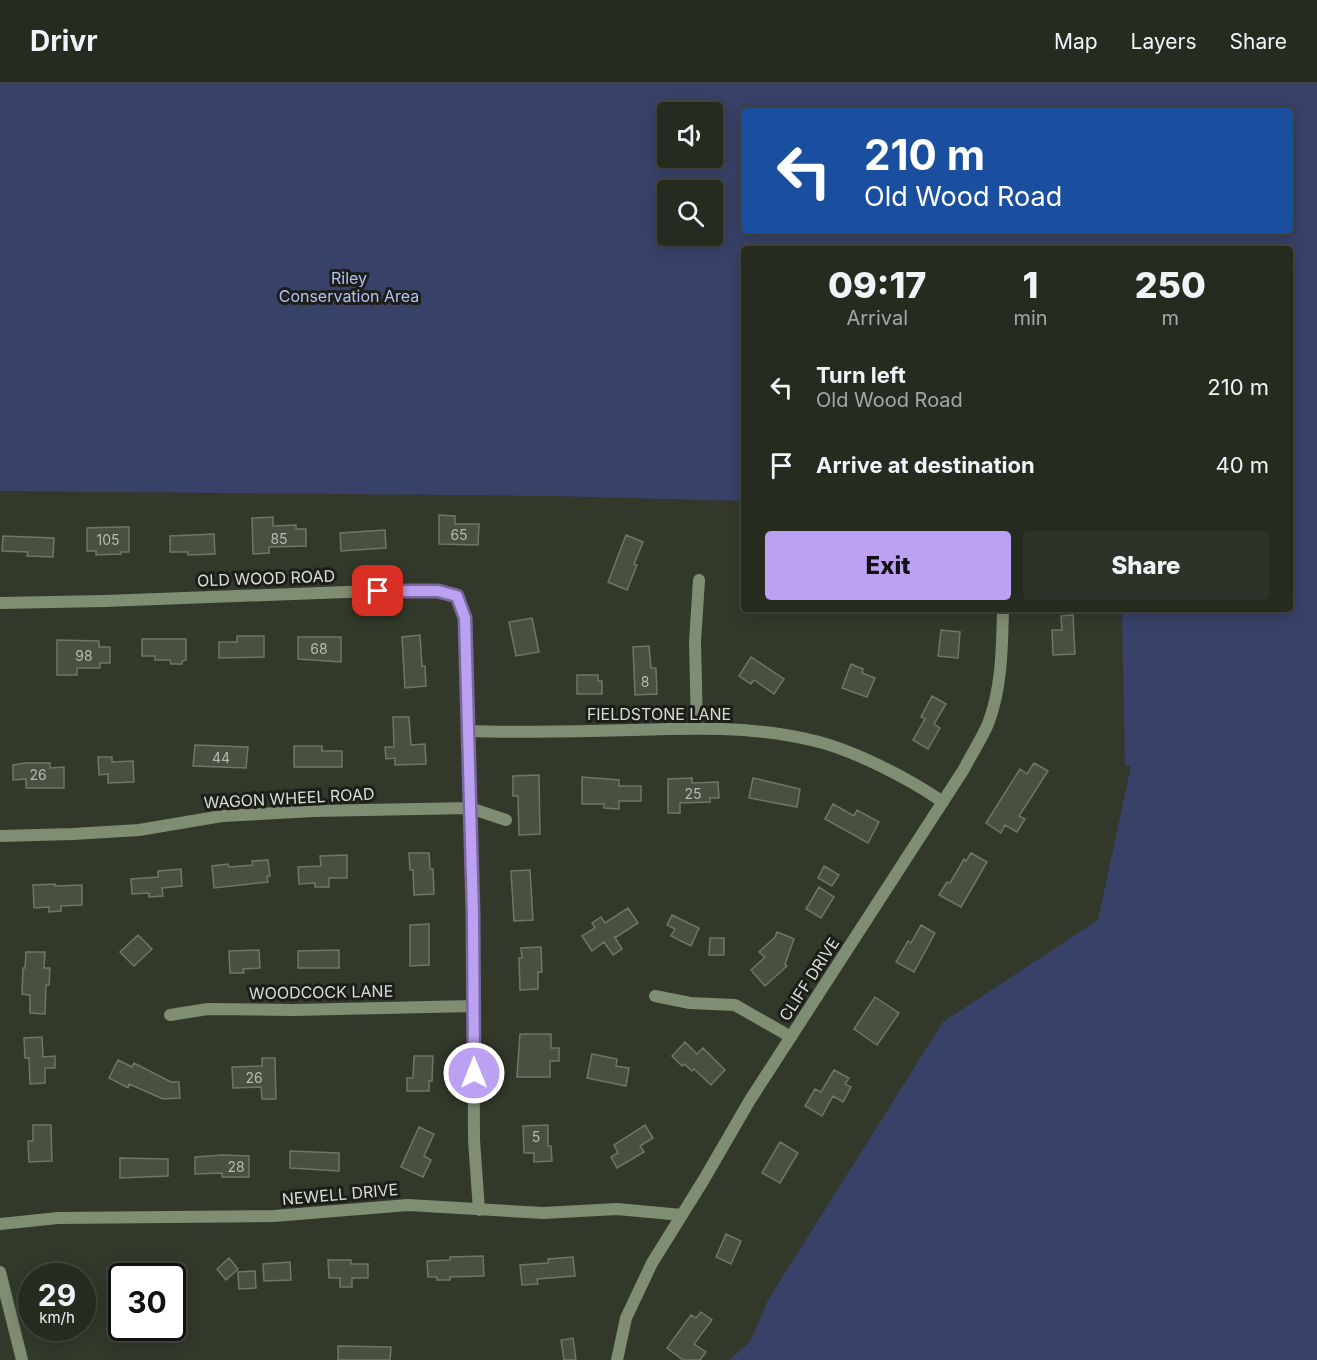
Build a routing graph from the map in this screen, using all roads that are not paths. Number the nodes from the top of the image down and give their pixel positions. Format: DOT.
graph roads {
  1 [pos="699,580"];
  2 [pos="0,603"];
  3 [pos="1003,612"];
  4 [pos="698,728"];
  5 [pos="468,731"];
  6 [pos="943,802"];
  7 [pos="470,808"];
  8 [pos="506,820"];
  9 [pos="0,836"];
  10 [pos="655,996"];
  11 [pos="473,1006"];
  12 [pos="170,1015"];
  13 [pos="791,1037"];
  14 [pos="478,1210"];
  15 [pos="682,1215"];
  16 [pos="0,1224"];
  17 [pos="0,1272"];
  18 [pos="22,1360"];
  19 [pos="617,1360"];
  1 -- 4 [label="street"];
  2 -- 5 [label="street, OLD WOOD ROAD"];
  3 -- 6 [label="street, CLIFF DRIVE"];
  4 -- 5 [label="street, FIELDSTONE LANE"];
  4 -- 6 [label="street, FIELDSTONE LANE"];
  5 -- 7 [label="street, OLD WOOD ROAD"];
  6 -- 13 [label="street, CLIFF DRIVE"];
  7 -- 8 [label="street, WAGON WHEEL ROAD"];
  7 -- 9 [label="street, WAGON WHEEL ROAD"];
  7 -- 11 [label="street, OLD WOOD ROAD"];
  10 -- 13 [label="street"];
  11 -- 12 [label="street, WOODCOCK LANE"];
  11 -- 14 [label="street, OLD WOOD ROAD"];
  13 -- 15 [label="street, CLIFF DRIVE"];
  14 -- 15 [label="street, NEWELL DRIVE"];
  14 -- 16 [label="street, NEWELL DRIVE"];
  15 -- 19 [label="street, CLIFF DRIVE"];
  17 -- 18 [label="street"];
}
